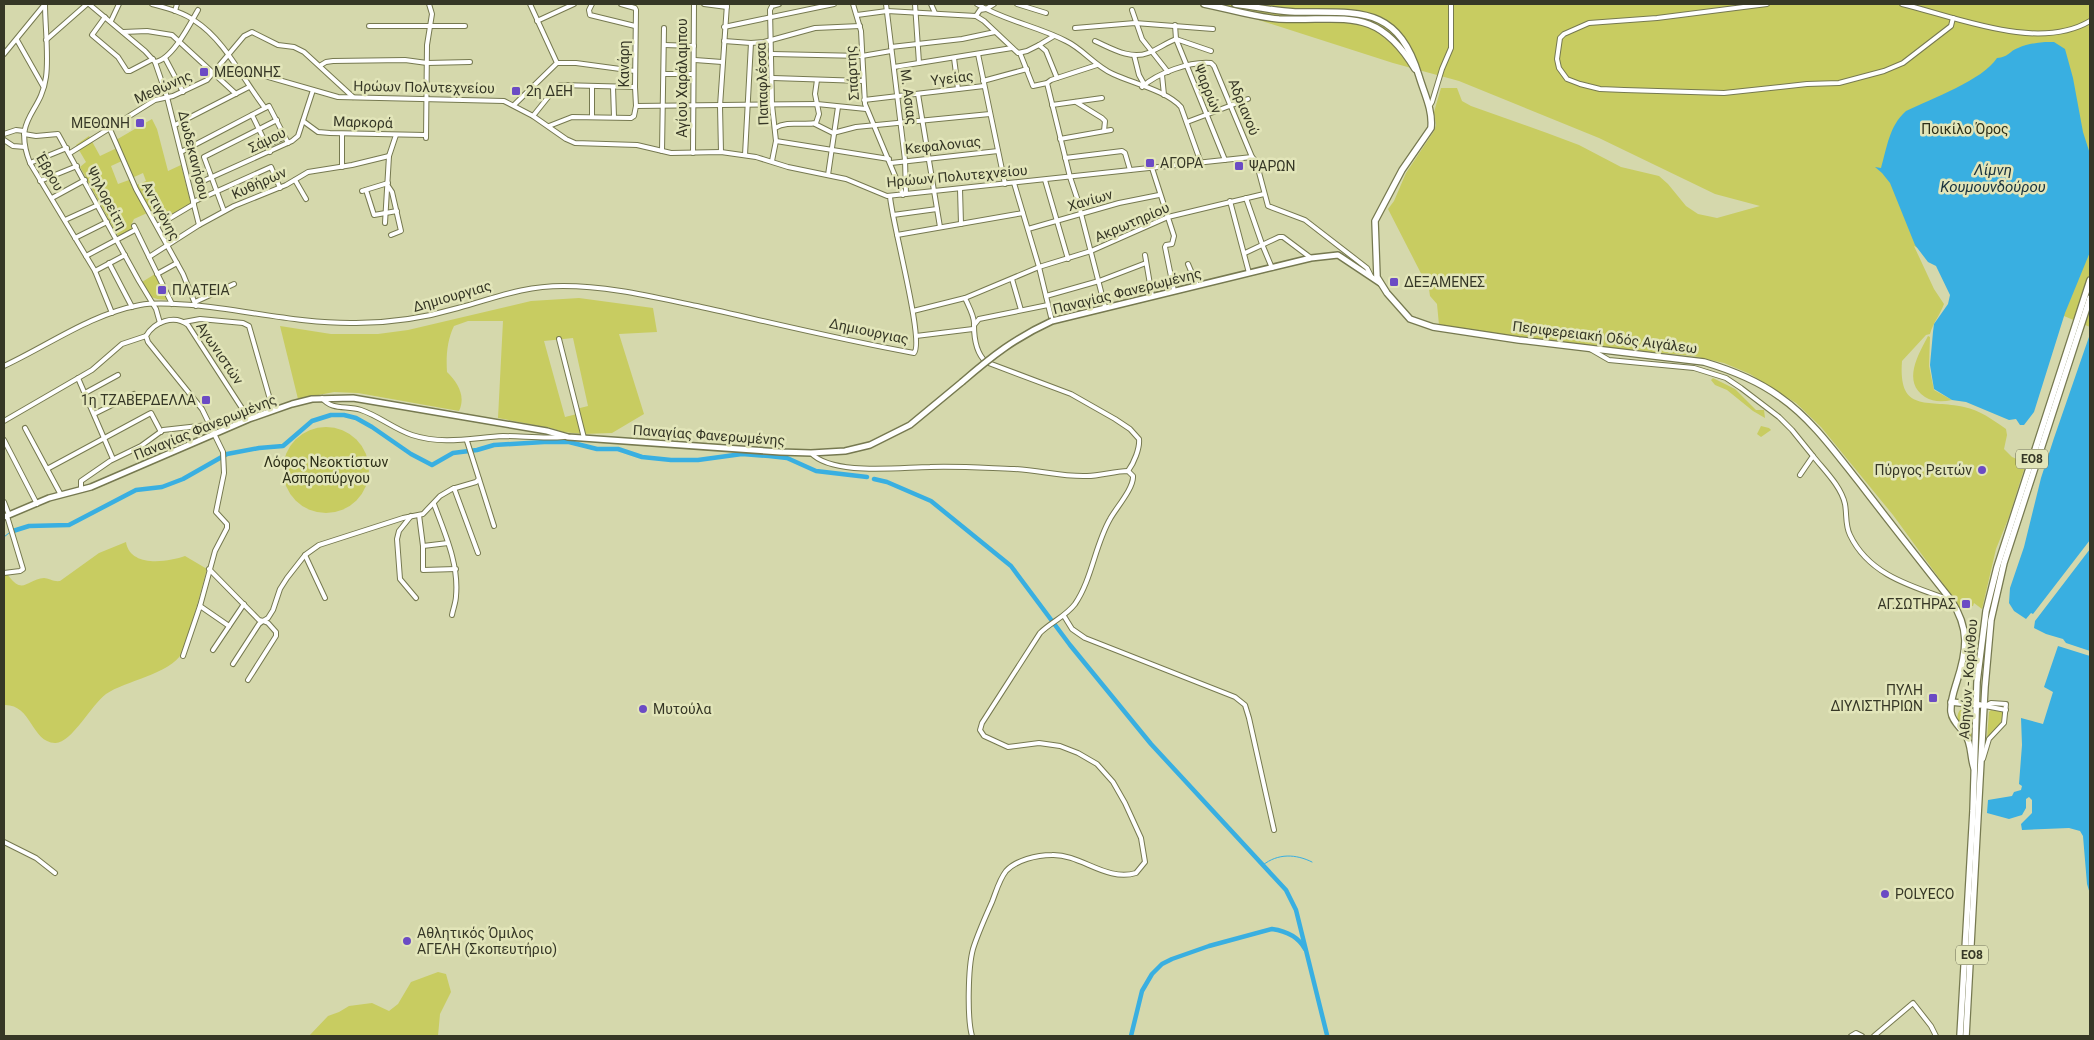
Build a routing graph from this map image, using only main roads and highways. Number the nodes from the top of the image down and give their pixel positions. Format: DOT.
graph roads {
  1 [pos="1204,4"];
  2 [pos="1235,4"];
  3 [pos="1418,76"];
  4 [pos="2090,280"];
  5 [pos="1381,284"];
  6 [pos="2090,298"];
  7 [pos="7,516"];
  8 [pos="1951,702"];
  9 [pos="1977,705"];
  10 [pos="1985,706"];
  11 [pos="1974,768"];
  12 [pos="1960,1036"];
  13 [pos="1966,1036"];
  1 -- 3 [label="highway, Περιφερειακή Οδός Αιγάλεω"];
  2 -- 3 [label="highway, Περιφερειακή Οδός Αιγάλεω"];
  3 -- 5 [label="highway, Περιφερειακή Οδός Αιγάλεω"];
  4 -- 9 [label="highway, Αθηνών - Κορίνθου / ΕΟ8"];
  5 -- 7 [label="main road, Παναγίας Φανερωμένης, bridge"];
  5 -- 8 [label="highway, Περιφερειακή Οδός Αιγάλεω"];
  6 -- 10 [label="highway, Αθηνών - Κορίνθου / ΕΟ8"];
  8 -- 9 [label="highway"];
  8 -- 11 [label="highway"];
  9 -- 10 [label="highway"];
  9 -- 11 [label="highway, Αθηνών - Κορίνθου / ΕΟ8"];
  10 -- 13 [label="highway, Αθηνών - Κορίνθου / ΕΟ8"];
  11 -- 12 [label="highway, Αθηνών - Κορίνθου / ΕΟ8"];
}
